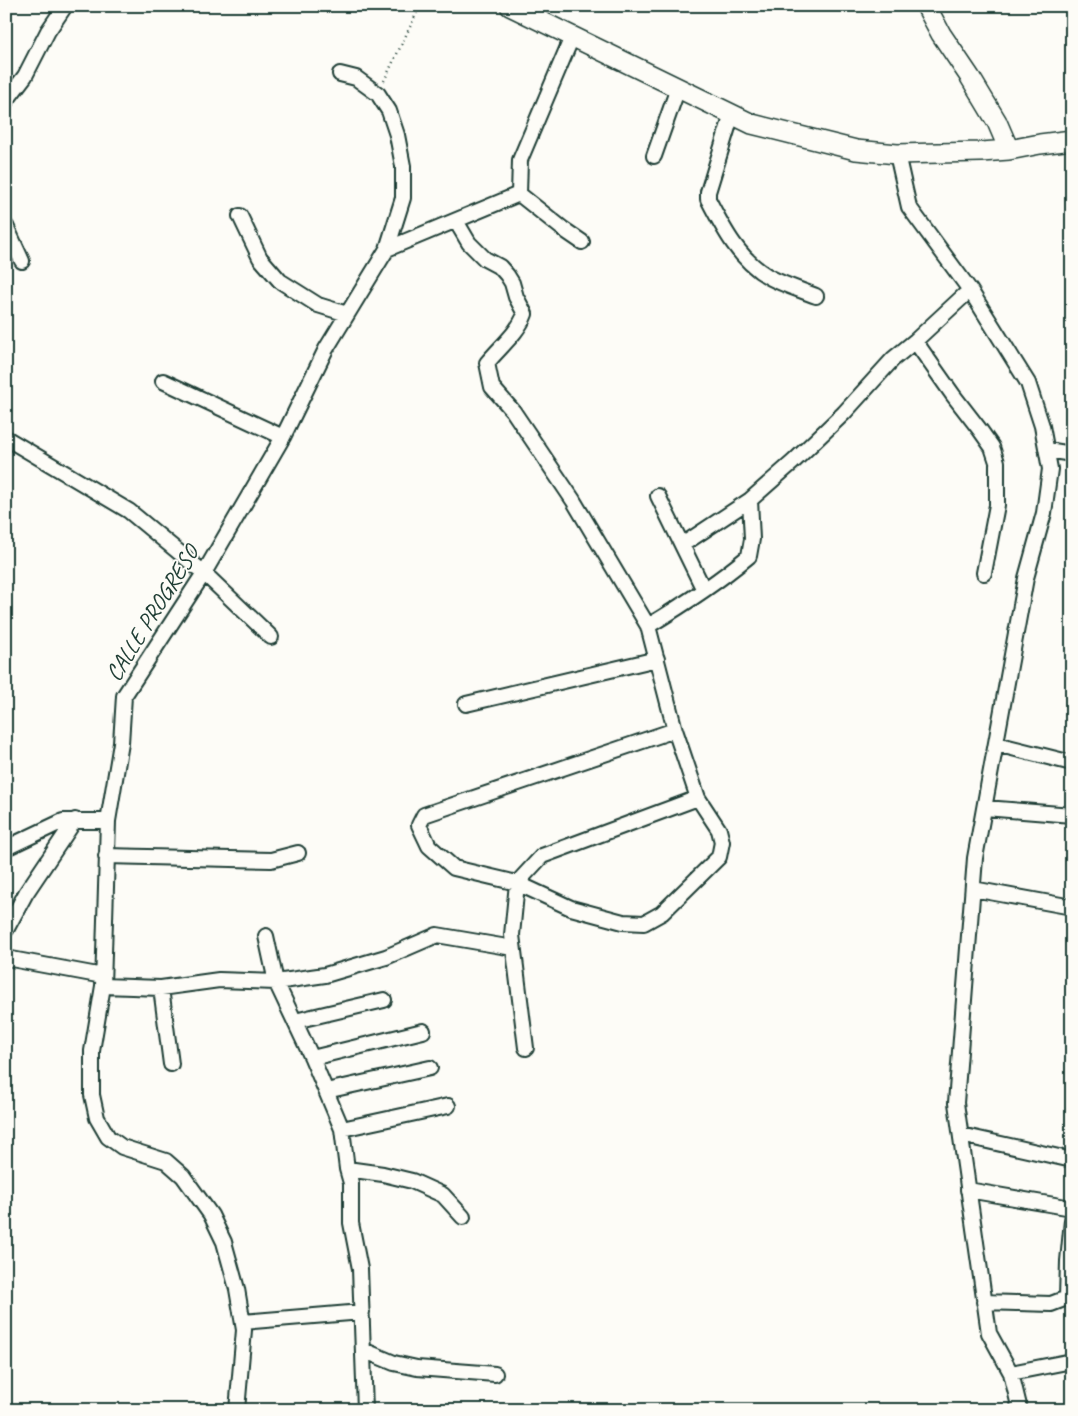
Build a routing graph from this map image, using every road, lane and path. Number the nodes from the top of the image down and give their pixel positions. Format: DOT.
graph roads {
  1 [pos="65,6"];
  2 [pos="420,6"];
  3 [pos="510,6"];
  4 [pos="926,6"];
  5 [pos="572,36"];
  6 [pos="340,74"];
  7 [pos="678,88"];
  8 [pos="378,94"];
  9 [pos="6,101"];
  10 [pos="732,114"];
  11 [pos="1072,140"];
  12 [pos="1008,150"];
  13 [pos="896,154"];
  14 [pos="654,156"];
  15 [pos="519,194"];
  16 [pos="240,216"];
  17 [pos="456,221"];
  18 [pos="6,226"];
  19 [pos="582,242"];
  20 [pos="387,249"];
  21 [pos="22,261"];
  22 [pos="970,290"];
  23 [pos="816,296"];
  24 [pos="347,314"];
  25 [pos="915,341"];
  26 [pos="163,381"];
  27 [pos="283,437"];
  28 [pos="6,438"];
  29 [pos="1047,450"];
  30 [pos="1072,454"];
  31 [pos="658,496"];
  32 [pos="750,500"];
  33 [pos="682,545"];
  34 [pos="204,573"];
  35 [pos="984,574"];
  36 [pos="704,590"];
  37 [pos="648,626"];
  38 [pos="271,638"];
  39 [pos="657,659"];
  40 [pos="466,704"];
  41 [pos="675,730"];
  42 [pos="996,744"];
  43 [pos="1072,763"];
  44 [pos="698,798"];
  45 [pos="984,808"];
  46 [pos="1072,815"];
  47 [pos="75,820"];
  48 [pos="108,821"];
  49 [pos="6,848"];
  50 [pos="298,853"];
  51 [pos="106,856"];
  52 [pos="517,882"];
  53 [pos="973,889"];
  54 [pos="1072,907"];
  55 [pos="6,930"];
  56 [pos="266,936"];
  57 [pos="513,948"];
  58 [pos="6,958"];
  59 [pos="103,981"];
  60 [pos="276,982"];
  61 [pos="161,988"];
  62 [pos="384,1000"];
  63 [pos="295,1021"];
  64 [pos="424,1031"];
  65 [pos="526,1048"];
  66 [pos="312,1058"];
  67 [pos="171,1064"];
  68 [pos="430,1068"];
  69 [pos="326,1091"];
  70 [pos="448,1106"];
  71 [pos="342,1129"];
  72 [pos="961,1135"];
  73 [pos="1072,1160"];
  74 [pos="347,1169"];
  75 [pos="968,1190"];
  76 [pos="1072,1208"];
  77 [pos="463,1216"];
  78 [pos="1072,1220"];
  79 [pos="1069,1297"];
  80 [pos="984,1302"];
  81 [pos="362,1312"];
  82 [pos="243,1322"];
  83 [pos="363,1350"];
  84 [pos="1072,1362"];
  85 [pos="1011,1373"];
  86 [pos="495,1374"];
  87 [pos="237,1410"];
  88 [pos="365,1410"];
  89 [pos="1020,1410"];
  1 -- 9 [label="street"];
  2 -- 8 [label="path"];
  3 -- 5 [label="street"];
  4 -- 12 [label="street"];
  5 -- 7 [label="street"];
  5 -- 15 [label="street"];
  6 -- 8 [label="street"];
  7 -- 10 [label="street"];
  7 -- 14 [label="street"];
  8 -- 20 [label="street, CALLE PROGRESO"];
  10 -- 13 [label="street"];
  10 -- 23 [label="street"];
  11 -- 12 [label="street"];
  12 -- 13 [label="street"];
  13 -- 22 [label="street"];
  15 -- 17 [label="street"];
  15 -- 19 [label="street"];
  16 -- 24 [label="street"];
  17 -- 20 [label="street"];
  17 -- 37 [label="street"];
  18 -- 21 [label="street"];
  20 -- 24 [label="street, CALLE PROGRESO"];
  22 -- 25 [label="street"];
  22 -- 29 [label="street"];
  24 -- 27 [label="street, CALLE PROGRESO"];
  25 -- 32 [label="street"];
  25 -- 35 [label="street"];
  26 -- 27 [label="street"];
  27 -- 34 [label="street, CALLE PROGRESO"];
  28 -- 34 [label="street"];
  29 -- 30 [label="street"];
  29 -- 42 [label="street"];
  31 -- 33 [label="street"];
  32 -- 33 [label="street"];
  32 -- 36 [label="street"];
  33 -- 36 [label="street"];
  34 -- 38 [label="street"];
  34 -- 48 [label="street, CALLE PROGRESO"];
  36 -- 37 [label="street"];
  37 -- 39 [label="street"];
  39 -- 40 [label="street"];
  39 -- 41 [label="street"];
  41 -- 44 [label="street"];
  41 -- 52 [label="street"];
  42 -- 43 [label="street"];
  42 -- 45 [label="street"];
  44 -- 52 [label="street"];
  44 -- 52 [label="street"];
  45 -- 46 [label="street"];
  45 -- 53 [label="street"];
  47 -- 48 [label="street"];
  47 -- 49 [label="street"];
  47 -- 55 [label="street"];
  48 -- 51 [label="street, CALLE PROGRESO"];
  50 -- 51 [label="street"];
  51 -- 59 [label="street, CALLE PROGRESO"];
  52 -- 57 [label="street"];
  53 -- 54 [label="street"];
  53 -- 72 [label="street"];
  56 -- 60 [label="street"];
  57 -- 60 [label="street"];
  57 -- 65 [label="street"];
  58 -- 59 [label="street"];
  59 -- 61 [label="street"];
  59 -- 82 [label="street, CALLE PROGRESO"];
  60 -- 61 [label="street"];
  60 -- 63 [label="street"];
  61 -- 67 [label="street"];
  62 -- 63 [label="street"];
  63 -- 66 [label="street"];
  64 -- 66 [label="street"];
  66 -- 69 [label="street"];
  68 -- 69 [label="street"];
  69 -- 71 [label="street"];
  70 -- 71 [label="street"];
  71 -- 74 [label="street"];
  72 -- 73 [label="street"];
  72 -- 75 [label="street"];
  74 -- 77 [label="street"];
  74 -- 81 [label="street"];
  75 -- 76 [label="street"];
  75 -- 80 [label="street"];
  78 -- 79 [label="street"];
  79 -- 80 [label="street"];
  80 -- 85 [label="street"];
  81 -- 82 [label="street"];
  81 -- 83 [label="street"];
  82 -- 87 [label="street, CALLE PROGRESO"];
  83 -- 86 [label="street"];
  83 -- 88 [label="street"];
  84 -- 85 [label="street"];
  85 -- 89 [label="street"];
}
